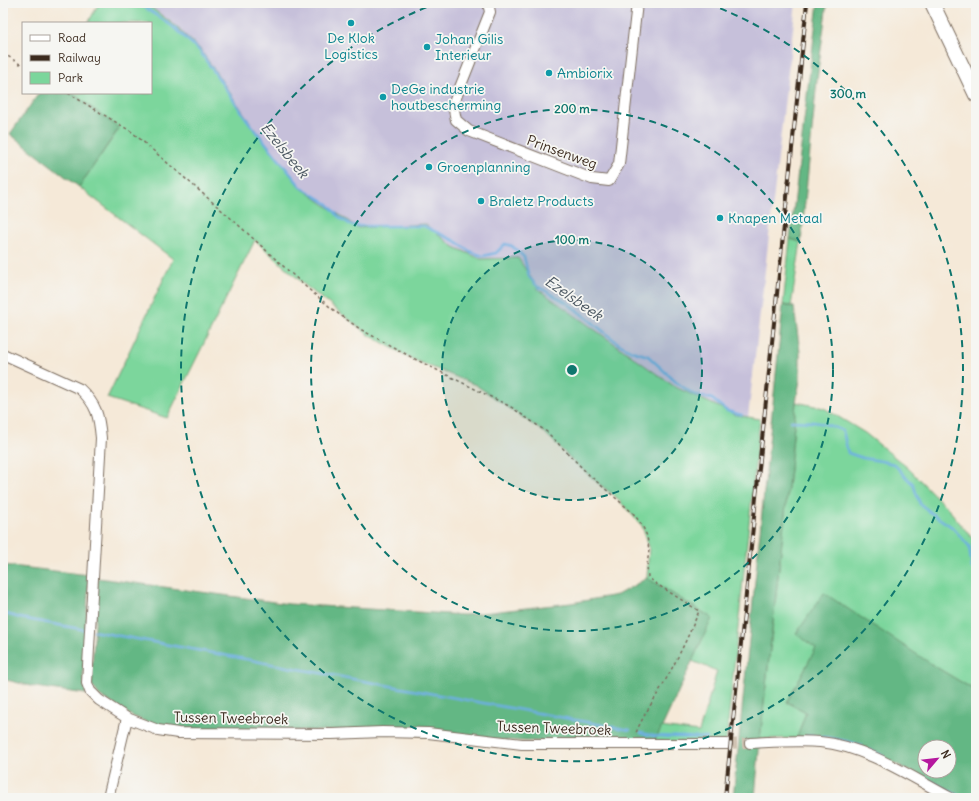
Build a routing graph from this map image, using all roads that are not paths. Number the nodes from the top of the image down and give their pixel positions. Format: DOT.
graph roads {
  1 [pos="488,3"];
  2 [pos="637,3"];
  3 [pos="932,3"];
  4 [pos="976,95"];
  5 [pos="3,354"];
  6 [pos="127,718"];
  7 [pos="750,743"];
  8 [pos="727,744"];
  9 [pos="108,798"];
  10 [pos="952,798"];
  1 -- 2 [label="street, Prinsenweg"];
  3 -- 4 [label="street"];
  5 -- 6 [label="street, Tussen Tweebroek"];
  6 -- 8 [label="street, Tussen Tweebroek"];
  6 -- 9 [label="street"];
  7 -- 10 [label="street"];
}
